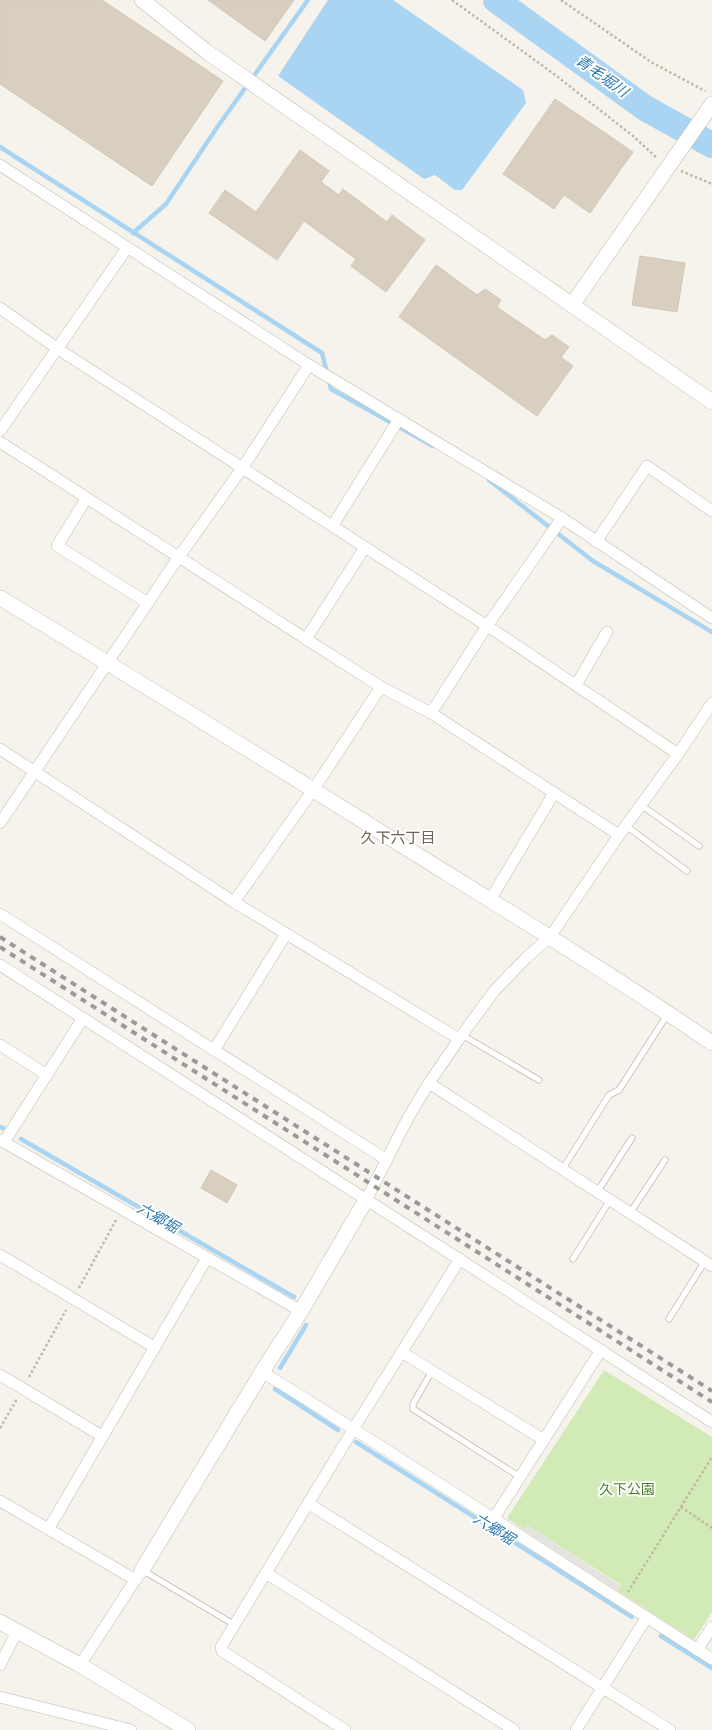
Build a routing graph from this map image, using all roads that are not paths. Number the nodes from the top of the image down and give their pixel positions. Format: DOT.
graph roads {
  1 [pos="142,0"];
  2 [pos="712,104"];
  3 [pos="0,165"];
  4 [pos="127,248"];
  5 [pos="572,305"];
  6 [pos="0,308"];
  7 [pos="58,349"];
  8 [pos="309,366"];
  9 [pos="712,402"];
  10 [pos="399,419"];
  11 [pos="0,431"];
  12 [pos="0,442"];
  13 [pos="243,466"];
  14 [pos="86,499"];
  15 [pos="712,511"];
  16 [pos="562,518"];
  17 [pos="333,525"];
  18 [pos="596,542"];
  19 [pos="365,546"];
  20 [pos="178,558"];
  21 [pos="0,598"];
  22 [pos="148,604"];
  23 [pos="712,618"];
  24 [pos="487,626"];
  25 [pos="607,632"];
  26 [pos="306,639"];
  27 [pos="108,663"];
  28 [pos="576,685"];
  29 [pos="381,687"];
  30 [pos="712,703"];
  31 [pos="431,713"];
  32 [pos="0,749"];
  33 [pos="678,754"];
  34 [pos="35,771"];
  35 [pos="313,790"];
  36 [pos="554,793"];
  37 [pos="641,804"];
  38 [pos="0,823"];
  39 [pos="622,830"];
  40 [pos="699,846"];
  41 [pos="687,871"];
  42 [pos="490,900"];
  43 [pos="234,902"];
  44 [pos="0,914"];
  45 [pos="286,934"];
  46 [pos="550,937"];
  47 [pos="0,965"];
  48 [pos="668,1013"];
  49 [pos="83,1018"];
  50 [pos="460,1037"];
  51 [pos="712,1043"];
  52 [pos="0,1045"];
  53 [pos="214,1050"];
  54 [pos="47,1075"];
  55 [pos="539,1080"];
  56 [pos="429,1083"];
  57 [pos="632,1138"];
  58 [pos="2,1141"];
  59 [pos="387,1160"];
  60 [pos="665,1160"];
  61 [pos="562,1170"];
  62 [pos="597,1192"];
  63 [pos="366,1200"];
  64 [pos="610,1200"];
  65 [pos="630,1213"];
  66 [pos="0,1255"];
  67 [pos="207,1258"];
  68 [pos="460,1259"];
  69 [pos="573,1259"];
  70 [pos="708,1264"];
  71 [pos="301,1311"];
  72 [pos="669,1319"];
  73 [pos="154,1347"];
  74 [pos="601,1350"];
  75 [pos="402,1353"];
  76 [pos="432,1371"];
  77 [pos="262,1372"];
  78 [pos="0,1375"];
  79 [pos="712,1422"];
  80 [pos="354,1428"];
  81 [pos="102,1436"];
  82 [pos="544,1440"];
  83 [pos="520,1477"];
  84 [pos="0,1501"];
  85 [pos="309,1504"];
  86 [pos="494,1518"];
  87 [pos="49,1528"];
  88 [pos="266,1573"];
  89 [pos="139,1575"];
  90 [pos="648,1617"];
  91 [pos="0,1622"];
  92 [pos="235,1625"];
  93 [pos="712,1627"];
  94 [pos="17,1631"];
  95 [pos="697,1650"];
  96 [pos="712,1660"];
  97 [pos="0,1665"];
  98 [pos="80,1665"];
  99 [pos="603,1687"];
  100 [pos="0,1697"];
  101 [pos="131,1730"];
  102 [pos="188,1730"];
  103 [pos="345,1730"];
  104 [pos="514,1730"];
  105 [pos="576,1730"];
  106 [pos="670,1730"];
  1 -- 5 [label="street"];
  2 -- 5 [label="street"];
  3 -- 4 [label="street"];
  4 -- 7 [label="street"];
  4 -- 8 [label="street"];
  5 -- 9 [label="street"];
  6 -- 7 [label="street"];
  7 -- 11 [label="street"];
  7 -- 13 [label="street"];
  8 -- 10 [label="street"];
  8 -- 13 [label="street"];
  10 -- 16 [label="street"];
  10 -- 17 [label="street"];
  12 -- 14 [label="street"];
  13 -- 17 [label="street"];
  13 -- 20 [label="street"];
  14 -- 20 [label="street"];
  14 -- 22 [label="street"];
  15 -- 18 [label="street"];
  16 -- 18 [label="street"];
  16 -- 24 [label="street"];
  17 -- 19 [label="street"];
  18 -- 23 [label="street"];
  19 -- 24 [label="street"];
  19 -- 26 [label="street"];
  20 -- 22 [label="street"];
  20 -- 26 [label="street"];
  21 -- 27 [label="street"];
  22 -- 27 [label="street"];
  24 -- 28 [label="street"];
  24 -- 31 [label="street"];
  25 -- 28 [label="street"];
  26 -- 29 [label="street"];
  27 -- 34 [label="street"];
  27 -- 35 [label="street"];
  28 -- 33 [label="street"];
  29 -- 31 [label="street"];
  29 -- 35 [label="street"];
  30 -- 33 [label="street"];
  31 -- 36 [label="street"];
  32 -- 34 [label="street"];
  33 -- 37 [label="street"];
  34 -- 38 [label="street"];
  34 -- 43 [label="street"];
  35 -- 42 [label="street"];
  35 -- 43 [label="street"];
  36 -- 39 [label="street"];
  36 -- 42 [label="street"];
  37 -- 39 [label="street"];
  37 -- 40 [label="lane"];
  39 -- 41 [label="lane"];
  39 -- 46 [label="street"];
  42 -- 46 [label="street"];
  43 -- 45 [label="street"];
  44 -- 53 [label="street"];
  45 -- 50 [label="street"];
  45 -- 53 [label="street"];
  46 -- 48 [label="street"];
  46 -- 50 [label="street"];
  47 -- 49 [label="street"];
  48 -- 51 [label="street"];
  48 -- 61 [label="lane"];
  49 -- 54 [label="street"];
  49 -- 63 [label="street"];
  50 -- 55 [label="lane"];
  50 -- 56 [label="street"];
  52 -- 54 [label="street"];
  53 -- 59 [label="street"];
  54 -- 58 [label="street"];
  56 -- 59 [label="street"];
  56 -- 61 [label="street"];
  57 -- 62 [label="lane"];
  58 -- 67 [label="street"];
  59 -- 63 [label="street"];
  60 -- 65 [label="lane"];
  61 -- 62 [label="street"];
  62 -- 64 [label="street"];
  63 -- 68 [label="street"];
  63 -- 71 [label="street"];
  64 -- 65 [label="street"];
  64 -- 69 [label="lane"];
  65 -- 70 [label="street"];
  66 -- 73 [label="street"];
  67 -- 71 [label="street"];
  67 -- 73 [label="street"];
  68 -- 74 [label="street"];
  68 -- 75 [label="street"];
  70 -- 72 [label="lane"];
  71 -- 77 [label="street"];
  73 -- 81 [label="street"];
  74 -- 79 [label="street"];
  74 -- 82 [label="street"];
  75 -- 76 [label="street"];
  75 -- 80 [label="street"];
  76 -- 82 [label="street"];
  76 -- 83 [label="lane"];
  77 -- 80 [label="street"];
  77 -- 89 [label="street"];
  78 -- 81 [label="street"];
  80 -- 85 [label="street"];
  80 -- 86 [label="street"];
  81 -- 87 [label="street"];
  82 -- 83 [label="street"];
  83 -- 86 [label="street"];
  84 -- 87 [label="street"];
  85 -- 88 [label="street"];
  85 -- 99 [label="street"];
  86 -- 90 [label="street"];
  87 -- 89 [label="street"];
  88 -- 92 [label="street"];
  88 -- 104 [label="street"];
  89 -- 92 [label="lane"];
  89 -- 98 [label="street"];
  90 -- 95 [label="street"];
  90 -- 99 [label="street"];
  91 -- 94 [label="street"];
  92 -- 103 [label="street"];
  93 -- 95 [label="street"];
  94 -- 97 [label="street"];
  94 -- 98 [label="street"];
  95 -- 96 [label="street"];
  98 -- 102 [label="street"];
  99 -- 105 [label="street"];
  99 -- 106 [label="street"];
  100 -- 101 [label="street"];
}
